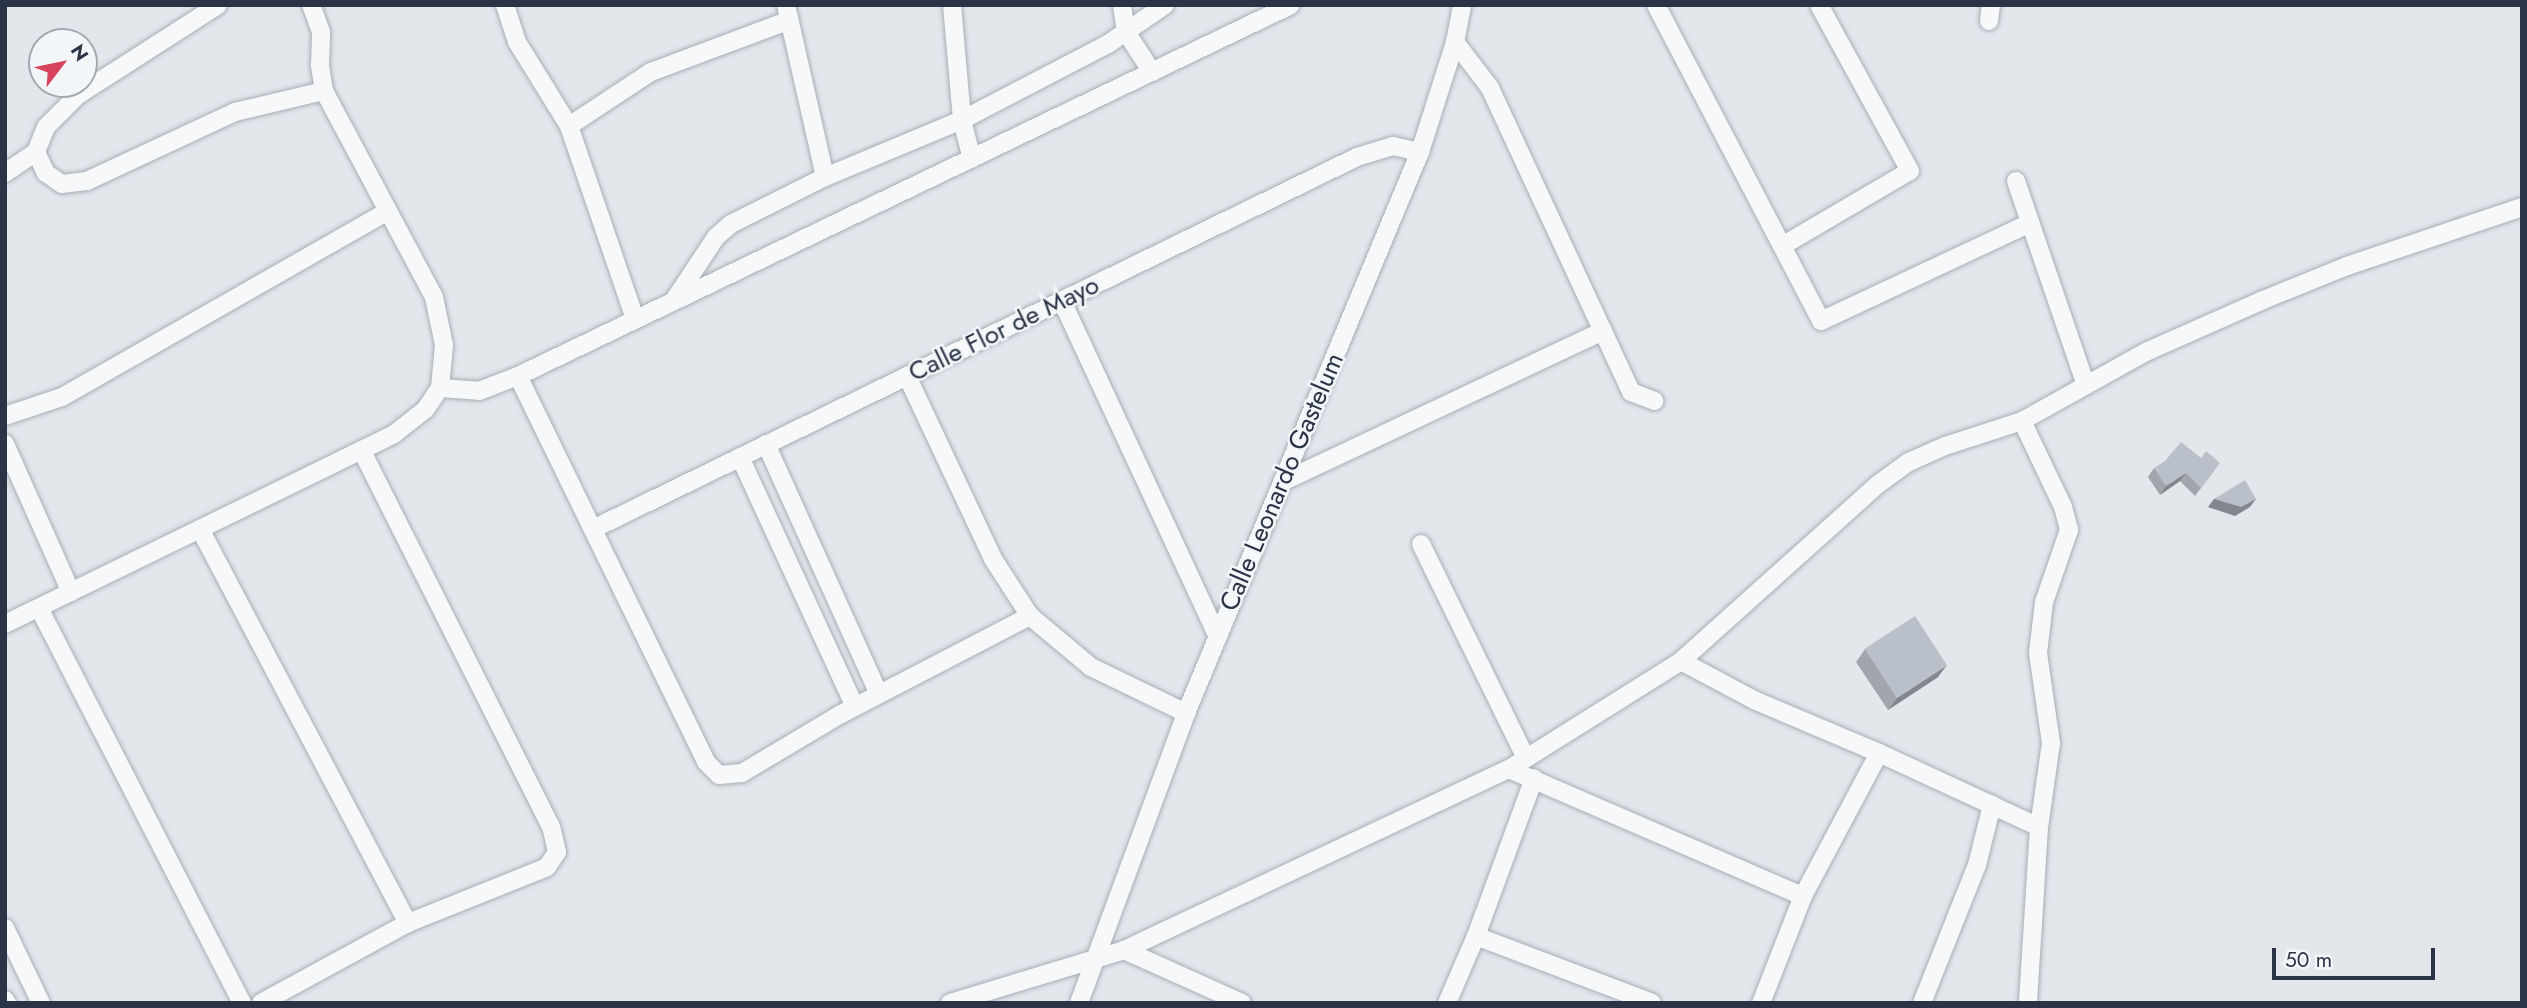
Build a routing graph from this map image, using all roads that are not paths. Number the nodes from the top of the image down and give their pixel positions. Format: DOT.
graph roads {
  1 [pos="218,5"];
  2 [pos="311,5"];
  3 [pos="505,5"];
  4 [pos="952,5"];
  5 [pos="1122,5"];
  6 [pos="1165,5"];
  7 [pos="1291,5"];
  8 [pos="1462,5"];
  9 [pos="1819,5"];
  10 [pos="1661,7"];
  11 [pos="788,13"];
  12 [pos="1126,32"];
  13 [pos="1455,42"];
  14 [pos="1152,72"];
  15 [pos="324,91"];
  16 [pos="962,120"];
  17 [pos="569,126"];
  18 [pos="36,152"];
  19 [pos="1420,152"];
  20 [pos="972,159"];
  21 [pos="5,173"];
  22 [pos="825,177"];
  23 [pos="2016,181"];
  24 [pos="2522,207"];
  25 [pos="388,211"];
  26 [pos="2030,223"];
  27 [pos="1782,246"];
  28 [pos="1062,301"];
  29 [pos="673,302"];
  30 [pos="635,319"];
  31 [pos="1603,331"];
  32 [pos="518,376"];
  33 [pos="907,376"];
  34 [pos="2086,385"];
  35 [pos="440,388"];
  36 [pos="1654,401"];
  37 [pos="5,416"];
  38 [pos="2022,421"];
  39 [pos="5,444"];
  40 [pos="766,444"];
  41 [pos="361,450"];
  42 [pos="740,457"];
  43 [pos="1282,482"];
  44 [pos="200,529"];
  45 [pos="593,529"];
  46 [pos="1421,544"];
  47 [pos="71,592"];
  48 [pos="39,608"];
  49 [pos="1030,616"];
  50 [pos="5,624"];
  51 [pos="1218,637"];
  52 [pos="1681,661"];
  53 [pos="879,694"];
  54 [pos="855,707"];
  55 [pos="1186,713"];
  56 [pos="1880,753"];
  57 [pos="1526,758"];
  58 [pos="1509,769"];
  59 [pos="1534,778"];
  60 [pos="1992,805"];
  61 [pos="2039,827"];
  62 [pos="1803,896"];
  63 [pos="408,923"];
  64 [pos="5,928"];
  65 [pos="1476,936"];
  66 [pos="1124,950"];
  67 [pos="1097,958"];
  68 [pos="41,1003"];
  69 [pos="242,1003"];
  70 [pos="261,1003"];
  71 [pos="950,1003"];
  72 [pos="1079,1003"];
  73 [pos="1242,1003"];
  74 [pos="1447,1003"];
  75 [pos="1652,1003"];
  76 [pos="1761,1003"];
  77 [pos="1922,1003"];
  78 [pos="2028,1003"];
  1 -- 18 [label="street"];
  2 -- 15 [label="street"];
  3 -- 17 [label="street"];
  4 -- 16 [label="street"];
  5 -- 12 [label="street"];
  6 -- 12 [label="street"];
  7 -- 14 [label="street"];
  8 -- 13 [label="street, Calle Leonardo Gastelum"];
  9 -- 27 [label="street"];
  10 -- 27 [label="street"];
  11 -- 17 [label="street"];
  11 -- 22 [label="street"];
  12 -- 14 [label="street"];
  12 -- 16 [label="street"];
  13 -- 19 [label="street, Calle Leonardo Gastelum"];
  13 -- 31 [label="street"];
  14 -- 20 [label="street"];
  15 -- 18 [label="street"];
  15 -- 25 [label="street"];
  16 -- 20 [label="street"];
  16 -- 22 [label="street"];
  17 -- 30 [label="street"];
  18 -- 21 [label="street"];
  19 -- 28 [label="street, Calle Flor de Mayo"];
  19 -- 43 [label="street, Calle Leonardo Gastelum"];
  20 -- 29 [label="street"];
  22 -- 29 [label="street"];
  23 -- 26 [label="street"];
  24 -- 34 [label="street"];
  25 -- 35 [label="street"];
  25 -- 37 [label="street"];
  26 -- 27 [label="street"];
  26 -- 34 [label="street"];
  28 -- 33 [label="street, Calle Flor de Mayo"];
  28 -- 51 [label="street"];
  29 -- 30 [label="street"];
  30 -- 32 [label="street"];
  31 -- 36 [label="street"];
  31 -- 43 [label="street"];
  32 -- 35 [label="street"];
  32 -- 45 [label="street"];
  33 -- 40 [label="street, Calle Flor de Mayo"];
  33 -- 49 [label="street"];
  34 -- 38 [label="street"];
  35 -- 41 [label="street"];
  38 -- 52 [label="street"];
  38 -- 61 [label="street"];
  39 -- 47 [label="street"];
  40 -- 42 [label="street, Calle Flor de Mayo"];
  40 -- 53 [label="street"];
  41 -- 44 [label="street"];
  41 -- 63 [label="street"];
  42 -- 45 [label="street, Calle Flor de Mayo"];
  42 -- 54 [label="street"];
  43 -- 51 [label="street, Calle Leonardo Gastelum"];
  44 -- 47 [label="street"];
  44 -- 63 [label="street"];
  45 -- 54 [label="street"];
  46 -- 57 [label="street"];
  47 -- 48 [label="street"];
  48 -- 50 [label="street"];
  48 -- 69 [label="street"];
  49 -- 53 [label="street"];
  49 -- 55 [label="street"];
  51 -- 55 [label="street, Calle Leonardo Gastelum"];
  52 -- 56 [label="street"];
  52 -- 57 [label="street"];
  53 -- 54 [label="street"];
  55 -- 67 [label="street, Calle Leonardo Gastelum"];
  56 -- 60 [label="street"];
  56 -- 62 [label="street"];
  57 -- 58 [label="street"];
  58 -- 59 [label="street"];
  58 -- 66 [label="street"];
  59 -- 62 [label="street"];
  59 -- 65 [label="street"];
  60 -- 61 [label="street"];
  60 -- 77 [label="street"];
  61 -- 78 [label="street"];
  62 -- 76 [label="street"];
  63 -- 70 [label="street"];
  64 -- 68 [label="street"];
  65 -- 74 [label="street"];
  65 -- 75 [label="street"];
  66 -- 67 [label="street"];
  66 -- 73 [label="street"];
  67 -- 71 [label="street"];
  67 -- 72 [label="street, Calle Leonardo Gastelum"];
}
